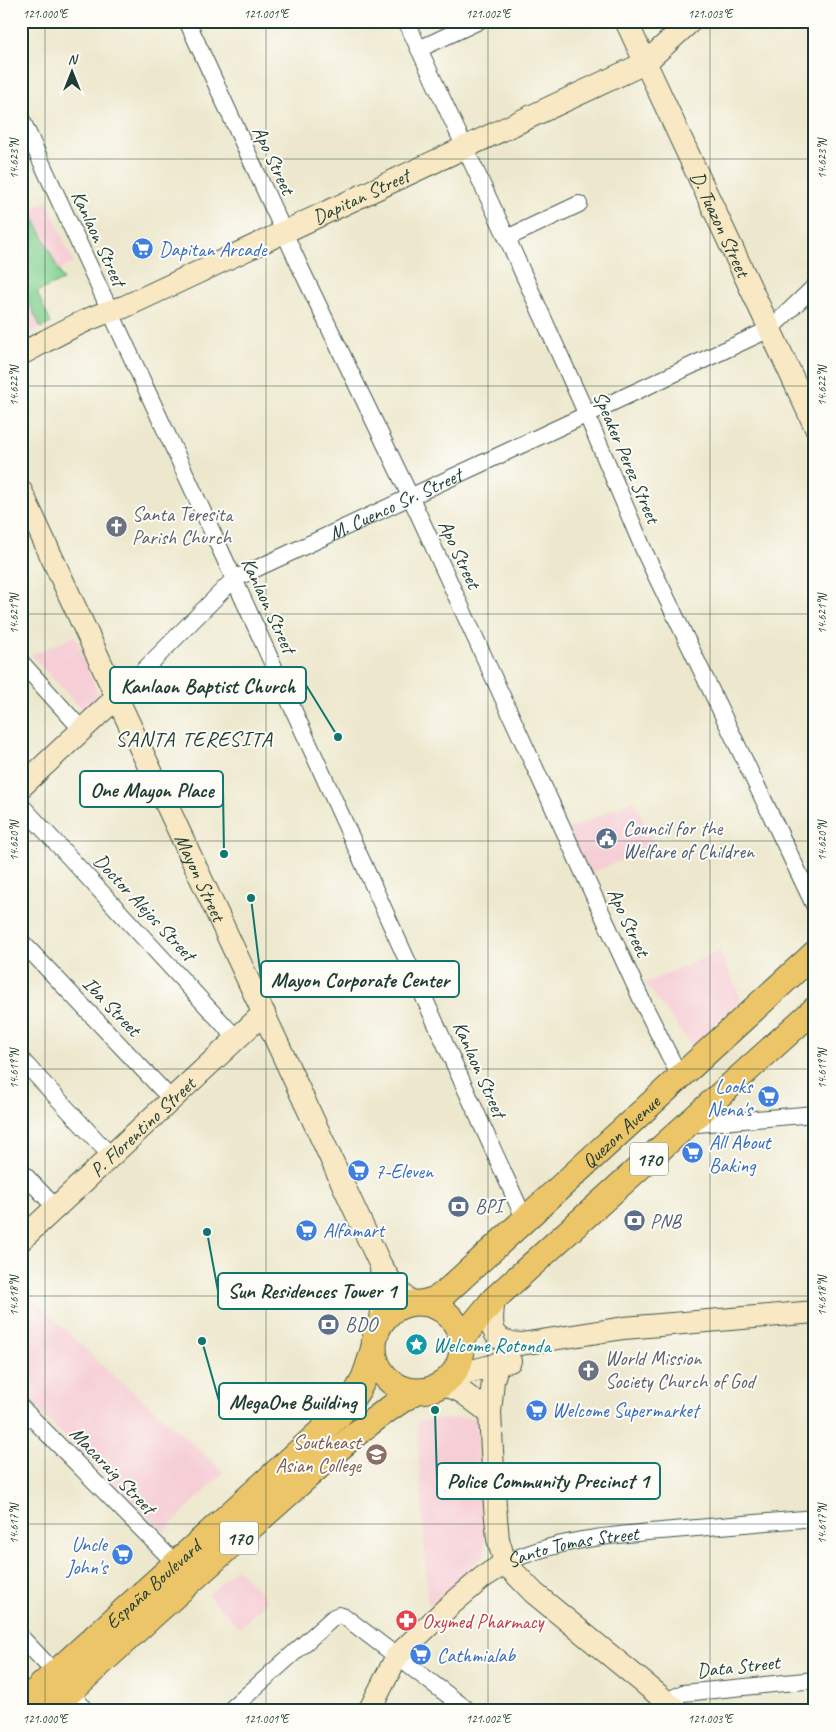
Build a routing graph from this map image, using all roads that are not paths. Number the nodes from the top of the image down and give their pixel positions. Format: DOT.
graph roads {
  1 [pos="187,21"];
  2 [pos="406,21"];
  3 [pos="479,21"];
  4 [pos="626,21"];
  5 [pos="691,21"];
  6 [pos="419,49"];
  7 [pos="645,63"];
  8 [pos="21,118"];
  9 [pos="466,148"];
  10 [pos="579,204"];
  11 [pos="283,232"];
  12 [pos="507,238"];
  13 [pos="815,286"];
  14 [pos="109,311"];
  15 [pos="770,329"];
  16 [pos="21,354"];
  17 [pos="587,415"];
  18 [pos="815,426"];
  19 [pos="21,491"];
  20 [pos="411,498"];
  21 [pos="234,579"];
  22 [pos="21,662"];
  23 [pos="117,697"];
  24 [pos="82,730"];
  25 [pos="21,786"];
  26 [pos="21,804"];
  27 [pos="815,907"];
  28 [pos="21,942"];
  29 [pos="815,953"];
  30 [pos="776,988"];
  31 [pos="264,1013"];
  32 [pos="809,1014"];
  33 [pos="237,1038"];
  34 [pos="21,1059"];
  35 [pos="688,1070"];
  36 [pos="724,1090"];
  37 [pos="172,1100"];
  38 [pos="815,1114"];
  39 [pos="689,1122"];
  40 [pos="111,1156"];
  41 [pos="21,1171"];
  42 [pos="56,1208"];
  43 [pos="525,1220"];
  44 [pos="21,1240"];
  45 [pos="380,1264"];
  46 [pos="494,1299"];
  47 [pos="417,1303"];
  48 [pos="815,1312"];
  49 [pos="381,1322"];
  50 [pos="624,1328"];
  51 [pos="462,1338"];
  52 [pos="373,1350"];
  53 [pos="498,1364"];
  54 [pos="448,1380"];
  55 [pos="415,1392"];
  56 [pos="21,1407"];
  57 [pos="490,1413"];
  58 [pos="815,1518"];
  59 [pos="505,1562"];
  60 [pos="174,1564"];
  61 [pos="21,1637"];
  62 [pos="397,1656"];
  63 [pos="815,1680"];
  64 [pos="63,1682"];
  65 [pos="21,1704"];
  66 [pos="674,1707"];
  67 [pos="50,1711"];
  68 [pos="86,1711"];
  69 [pos="228,1711"];
  70 [pos="369,1711"];
  71 [pos="468,1711"];
  1 -- 11 [label="street, Apo Street"];
  2 -- 6 [label="street, Speaker Perez Street"];
  3 -- 6 [label="street"];
  4 -- 7 [label="street, D. Tuazon Street"];
  5 -- 7 [label="street, Dapitan Street"];
  6 -- 9 [label="street, Speaker Perez Street"];
  7 -- 9 [label="street, Dapitan Street"];
  7 -- 15 [label="street, D. Tuazon Street"];
  8 -- 14 [label="street, Kanlaon Street"];
  9 -- 11 [label="street, Dapitan Street"];
  9 -- 12 [label="street, Speaker Perez Street"];
  10 -- 12 [label="street"];
  11 -- 14 [label="street, Dapitan Street"];
  11 -- 20 [label="street, Apo Street"];
  12 -- 17 [label="street, Speaker Perez Street"];
  13 -- 15 [label="street, M. Cuenco Sr. Street"];
  14 -- 16 [label="street, Dapitan Street"];
  14 -- 21 [label="street, Kanlaon Street"];
  15 -- 17 [label="street, M. Cuenco Sr. Street"];
  15 -- 18 [label="street, D. Tuazon Street"];
  17 -- 20 [label="street, M. Cuenco Sr. Street"];
  17 -- 27 [label="street, Speaker Perez Street"];
  19 -- 23 [label="street, Mayon Street"];
  20 -- 21 [label="street, M. Cuenco Sr. Street"];
  20 -- 35 [label="street, Apo Street"];
  21 -- 23 [label="street, M. Cuenco Sr. Street"];
  21 -- 43 [label="street, Kanlaon Street"];
  22 -- 24 [label="street"];
  23 -- 24 [label="street, M. Cuenco Sr. Street"];
  23 -- 31 [label="street, Mayon Street"];
  24 -- 25 [label="street, M. Cuenco Sr. Street"];
  26 -- 33 [label="street, Doctor Alejos Street"];
  28 -- 37 [label="street, Iba Street"];
  29 -- 30 [label="main road, Quezon Avenue / 170"];
  30 -- 32 [label="main road"];
  30 -- 35 [label="main road, Quezon Avenue / 170"];
  31 -- 33 [label="street, P. Florentino Street"];
  31 -- 45 [label="street, Mayon Street"];
  32 -- 36 [label="main road, Quezon Avenue / 170"];
  33 -- 37 [label="street, P. Florentino Street"];
  34 -- 40 [label="street"];
  35 -- 36 [label="main road"];
  35 -- 43 [label="main road, Quezon Avenue / 170"];
  36 -- 39 [label="main road, Quezon Avenue / 170"];
  37 -- 40 [label="street, P. Florentino Street"];
  38 -- 39 [label="street"];
  39 -- 46 [label="main road, Quezon Avenue / 170"];
  40 -- 42 [label="street, P. Florentino Street"];
  41 -- 42 [label="street"];
  42 -- 44 [label="street, P. Florentino Street"];
  43 -- 47 [label="main road, Quezon Avenue / 170"];
  45 -- 47 [label="street, Mayon Street"];
  45 -- 49 [label="street, Mayon Street"];
  46 -- 50 [label="street"];
  46 -- 51 [label="main road, Quezon Avenue / 170"];
  47 -- 49 [label="main road, 170"];
  47 -- 51 [label="main road"];
  48 -- 50 [label="street"];
  49 -- 52 [label="main road, 170"];
  50 -- 53 [label="street"];
  51 -- 54 [label="main road"];
  52 -- 55 [label="main road"];
  52 -- 60 [label="main road, España Boulevard / 170"];
  53 -- 54 [label="street"];
  53 -- 57 [label="street"];
  54 -- 55 [label="main road, 170"];
  54 -- 57 [label="street"];
  55 -- 64 [label="main road, España Boulevard / 170"];
  56 -- 60 [label="street, Macaraig Street"];
  57 -- 59 [label="street"];
  58 -- 59 [label="street, Santo Tomas Street"];
  59 -- 62 [label="street, Santo Tomas Street"];
  59 -- 66 [label="street"];
  60 -- 64 [label="main road, España Boulevard / 170"];
  61 -- 64 [label="street"];
  62 -- 69 [label="street"];
  62 -- 70 [label="street, Santo Tomas Street"];
  62 -- 71 [label="street"];
  63 -- 66 [label="street, Data Street"];
  64 -- 65 [label="main road, España Boulevard / 170"];
  64 -- 67 [label="main road, España Boulevard / 170"];
  64 -- 68 [label="street"];
}
